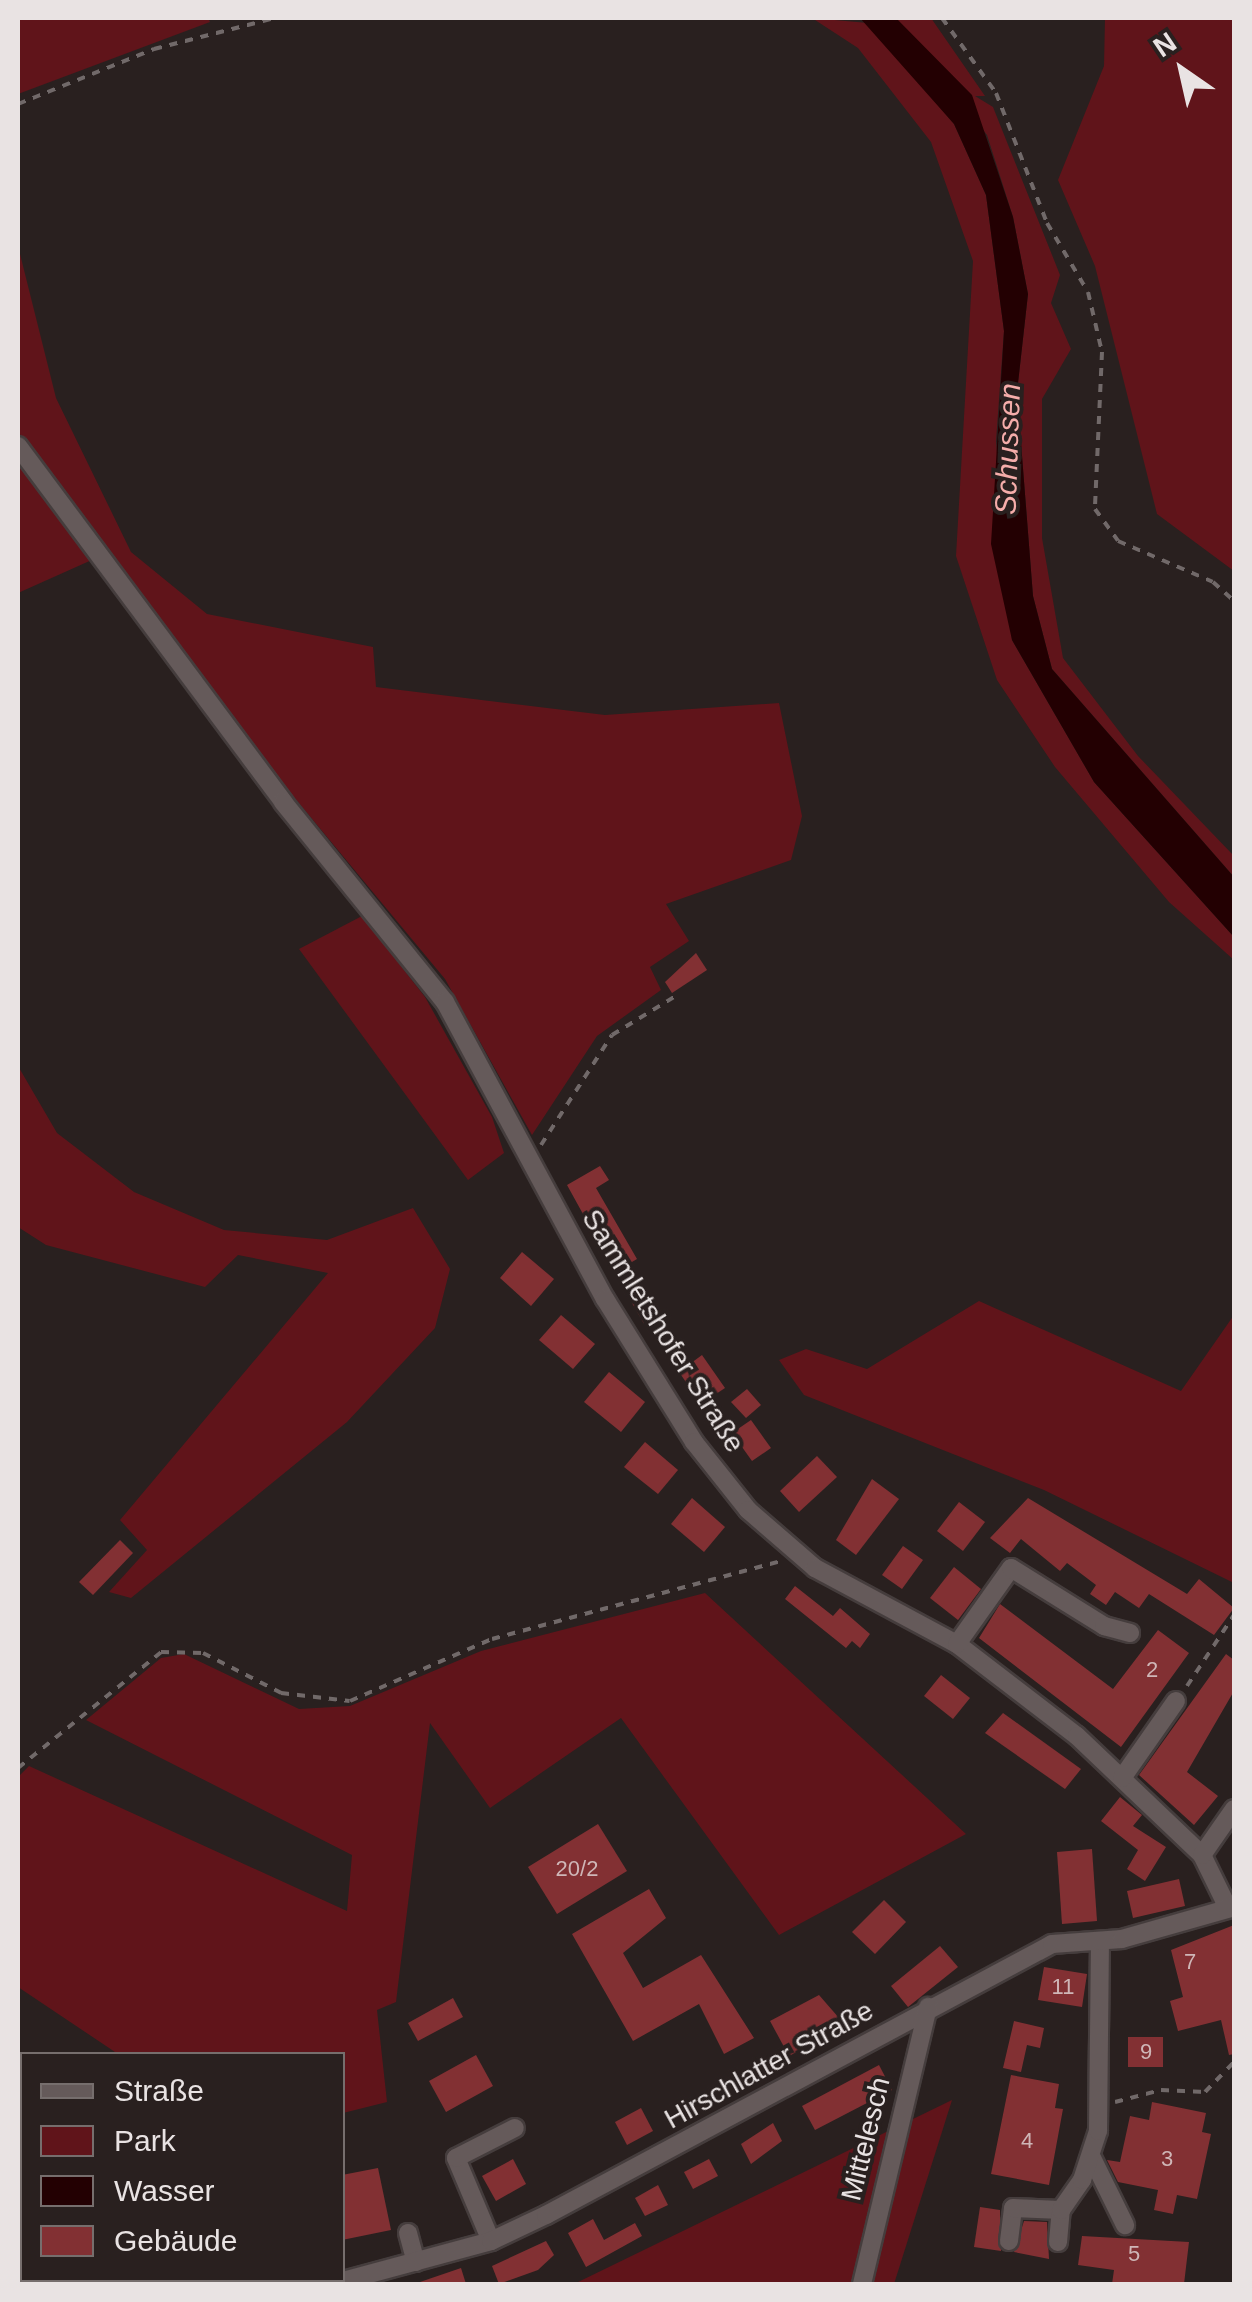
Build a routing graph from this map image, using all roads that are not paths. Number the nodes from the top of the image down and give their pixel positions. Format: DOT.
graph roads {
  1 [pos="18,446"];
  2 [pos="1130,1634"];
  3 [pos="957,1644"];
  4 [pos="1176,1701"];
  5 [pos="1122,1778"];
  6 [pos="1234,1809"];
  7 [pos="1202,1855"];
  8 [pos="1231,1907"];
  9 [pos="1100,1942"];
  10 [pos="928,2007"];
  11 [pos="515,2128"];
  12 [pos="1092,2158"];
  13 [pos="1061,2210"];
  14 [pos="1126,2225"];
  15 [pos="408,2233"];
  16 [pos="491,2240"];
  17 [pos="1009,2240"];
  18 [pos="1058,2242"];
  19 [pos="416,2262"];
  20 [pos="345,2281"];
  21 [pos="862,2284"];
  1 -- 3 [label="street, Sammletshofer Straße"];
  2 -- 3 [label="street"];
  3 -- 5 [label="street, Sammletshofer Straße"];
  4 -- 5 [label="street"];
  5 -- 7 [label="street, Sammletshofer Straße"];
  6 -- 7 [label="street"];
  7 -- 8 [label="street, Sammletshofer Straße"];
  8 -- 9 [label="street, Hirschlatter Straße"];
  9 -- 10 [label="street, Hirschlatter Straße"];
  9 -- 12 [label="street"];
  10 -- 16 [label="street, Hirschlatter Straße"];
  10 -- 21 [label="street, Mittelesch"];
  11 -- 16 [label="street"];
  12 -- 13 [label="street"];
  12 -- 14 [label="street"];
  13 -- 17 [label="street"];
  13 -- 18 [label="street"];
  15 -- 19 [label="street"];
  16 -- 19 [label="street, Hirschlatter Straße"];
  19 -- 20 [label="street, Hirschlatter Straße"];
}
